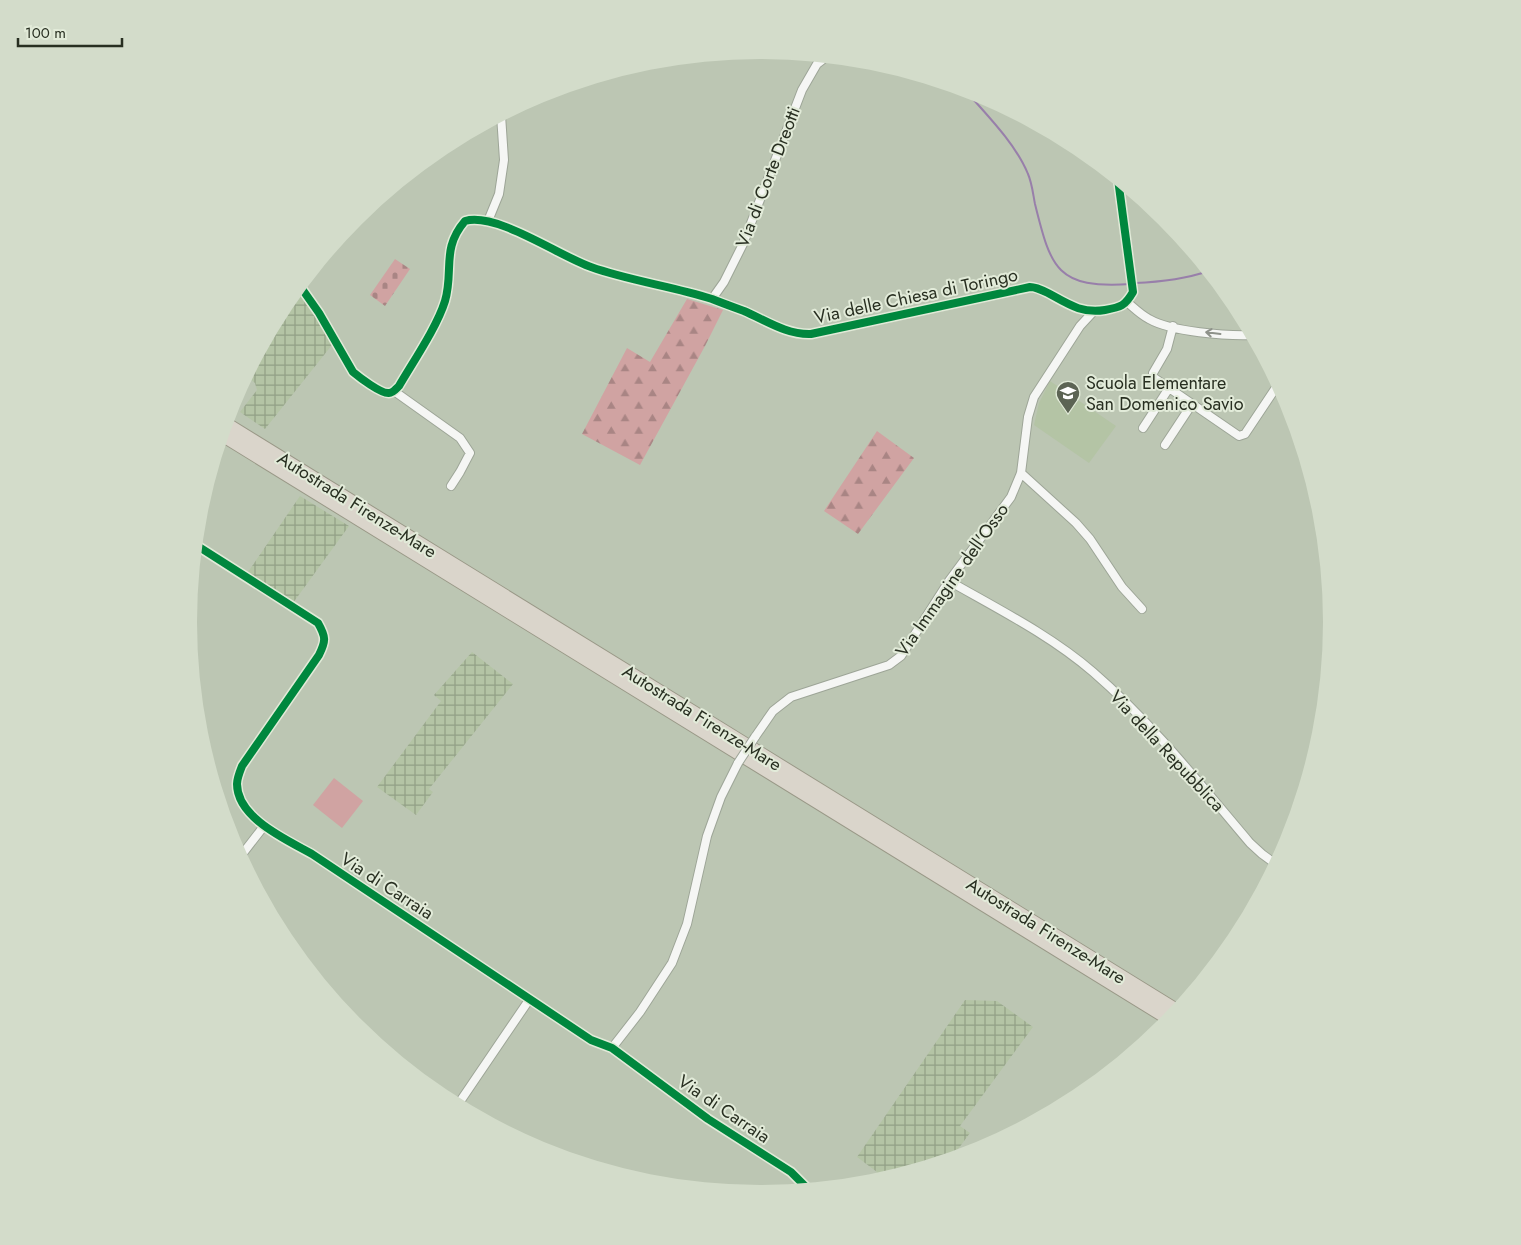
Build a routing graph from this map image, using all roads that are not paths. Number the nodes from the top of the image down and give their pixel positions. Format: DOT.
graph roads {
  1 [pos="819,62"];
  2 [pos="501,122"];
  3 [pos="1119,188"];
  4 [pos="488,221"];
  5 [pos="304,292"];
  6 [pos="712,299"];
  7 [pos="1127,302"];
  8 [pos="1093,312"];
  9 [pos="1173,326"];
  10 [pos="1245,335"];
  11 [pos="1169,388"];
  12 [pos="1273,390"];
  13 [pos="394,391"];
  14 [pos="1192,404"];
  15 [pos="232,428"];
  16 [pos="1143,428"];
  17 [pos="228,438"];
  18 [pos="1165,445"];
  19 [pos="1021,473"];
  20 [pos="451,486"];
  21 [pos="202,549"];
  22 [pos="949,581"];
  23 [pos="1142,609"];
  24 [pos="264,826"];
  25 [pos="245,850"];
  26 [pos="1271,861"];
  27 [pos="529,1000"];
  28 [pos="1171,1008"];
  29 [pos="1164,1015"];
  30 [pos="612,1048"];
  31 [pos="461,1100"];
  32 [pos="803,1184"];
  1 -- 6 [label="street, Via di Corte Dreotti"];
  2 -- 4 [label="street"];
  3 -- 7 [label="street"];
  4 -- 6 [label="street, Via delle Chiesa di Toringo"];
  4 -- 13 [label="street, Via delle Chiesa di Toringo"];
  5 -- 13 [label="street"];
  6 -- 8 [label="street, Via delle Chiesa di Toringo"];
  7 -- 8 [label="street, Via delle Chiesa di Toringo"];
  7 -- 9 [label="street"];
  8 -- 19 [label="street, Via Immagine dell'Osso"];
  10 -- 9 [label="street, one-way"];
  9 -- 11 [label="street"];
  11 -- 14 [label="street"];
  11 -- 16 [label="street"];
  12 -- 14 [label="street"];
  13 -- 20 [label="street"];
  14 -- 18 [label="street"];
  15 -- 28 [label="highway, Autostrada Firenze-Mare"];
  17 -- 29 [label="highway, Autostrada Firenze-Mare"];
  19 -- 22 [label="street, Via Immagine dell'Osso"];
  19 -- 23 [label="street"];
  21 -- 24 [label="street, Via di Carraia"];
  22 -- 26 [label="street, Via della Repubblica"];
  22 -- 30 [label="street, Via Immagine dell'Osso, bridge"];
  24 -- 25 [label="street"];
  24 -- 27 [label="street, Via di Carraia"];
  27 -- 30 [label="street, Via di Carraia"];
  27 -- 31 [label="street"];
  30 -- 32 [label="street, Via di Carraia"];
}
